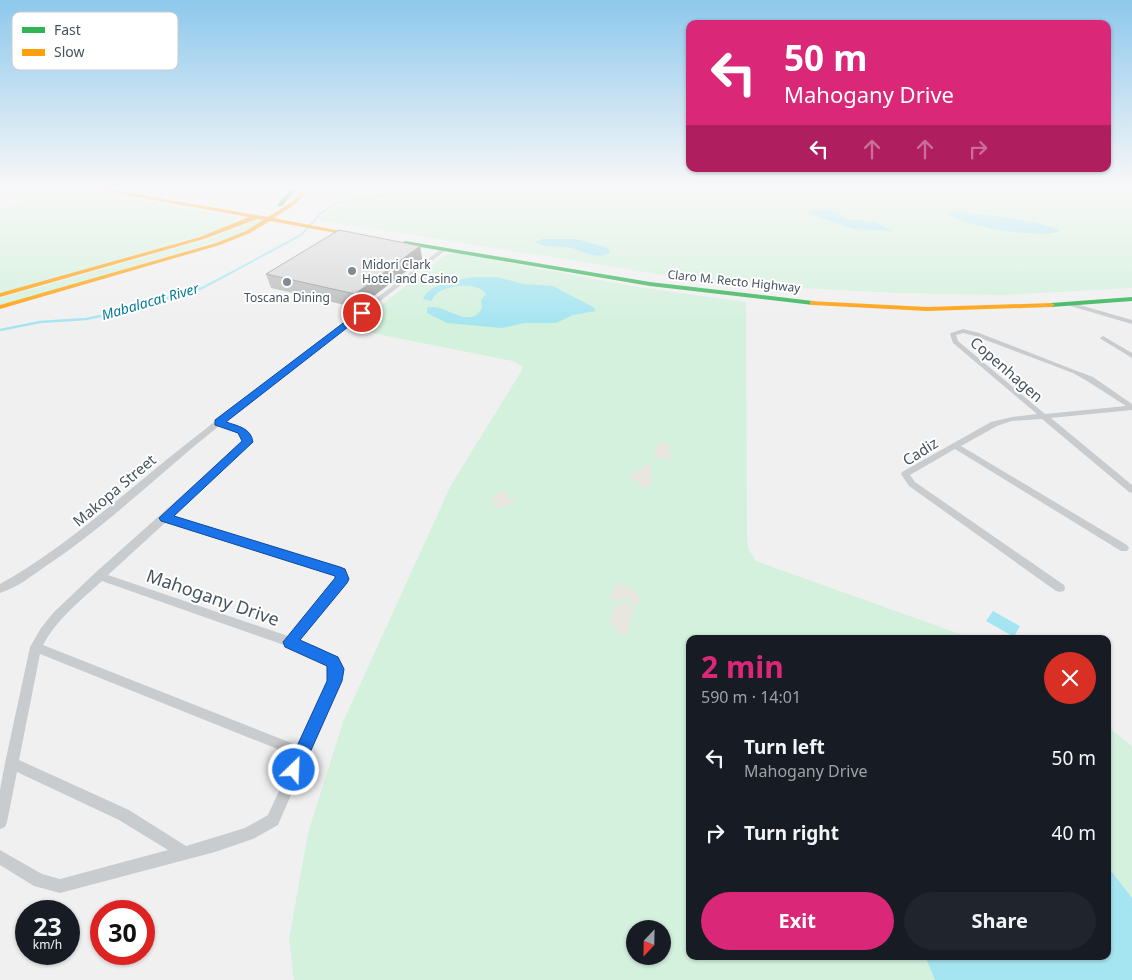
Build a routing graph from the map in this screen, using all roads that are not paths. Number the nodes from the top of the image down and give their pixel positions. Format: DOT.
graph roads {
  1 [pos="219,233"];
  2 [pos="237,233"];
  3 [pos="347,233"];
  4 [pos="361,235"];
  5 [pos="397,242"];
  6 [pos="443,250"];
  7 [pos="0,295"];
  8 [pos="1132,299"];
  9 [pos="1073,304"];
  10 [pos="0,307"];
  11 [pos="1132,321"];
  12 [pos="1103,338"];
  13 [pos="1132,356"];
  14 [pos="1132,407"];
  15 [pos="1041,416"];
  16 [pos="219,423"];
  17 [pos="955,446"];
  18 [pos="1132,490"];
  19 [pos="165,518"];
  20 [pos="1124,548"];
  21 [pos="99,576"];
  22 [pos="1060,588"];
  23 [pos="0,589"];
  24 [pos="290,642"];
  25 [pos="36,647"];
  26 [pos="302,753"];
  27 [pos="11,763"];
  28 [pos="0,822"];
  29 [pos="183,852"];
  30 [pos="0,857"];
  1 -- 7 [label="main road"];
  2 -- 10 [label="main road"];
  3 -- 4 [label="main road"];
  5 -- 6 [label="main road, Claro M. Recto Highway"];
  6 -- 9 [label="main road, Claro M. Recto Highway"];
  6 -- 16 [label="street, Makopa Street"];
  8 -- 9 [label="main road, Claro M. Recto Highway"];
  9 -- 11 [label="street"];
  12 -- 13 [label="street"];
  14 -- 15 [label="street, Cadiz"];
  14 -- 15 [label="street, Copenhagen"];
  15 -- 17 [label="street, Cadiz"];
  15 -- 18 [label="street, Copenhagen"];
  16 -- 19 [label="street"];
  16 -- 23 [label="street, Makopa Street"];
  17 -- 20 [label="street"];
  17 -- 22 [label="street, Cadiz"];
  19 -- 21 [label="street"];
  19 -- 24 [label="street"];
  21 -- 24 [label="street, Mahogany Drive"];
  21 -- 25 [label="street"];
  24 -- 26 [label="street, Mahogany Drive"];
  25 -- 26 [label="street"];
  25 -- 27 [label="street"];
  26 -- 29 [label="street, Mahogany Drive"];
  27 -- 28 [label="street"];
  27 -- 29 [label="street"];
  29 -- 30 [label="street, Mahogany Drive"];
}
